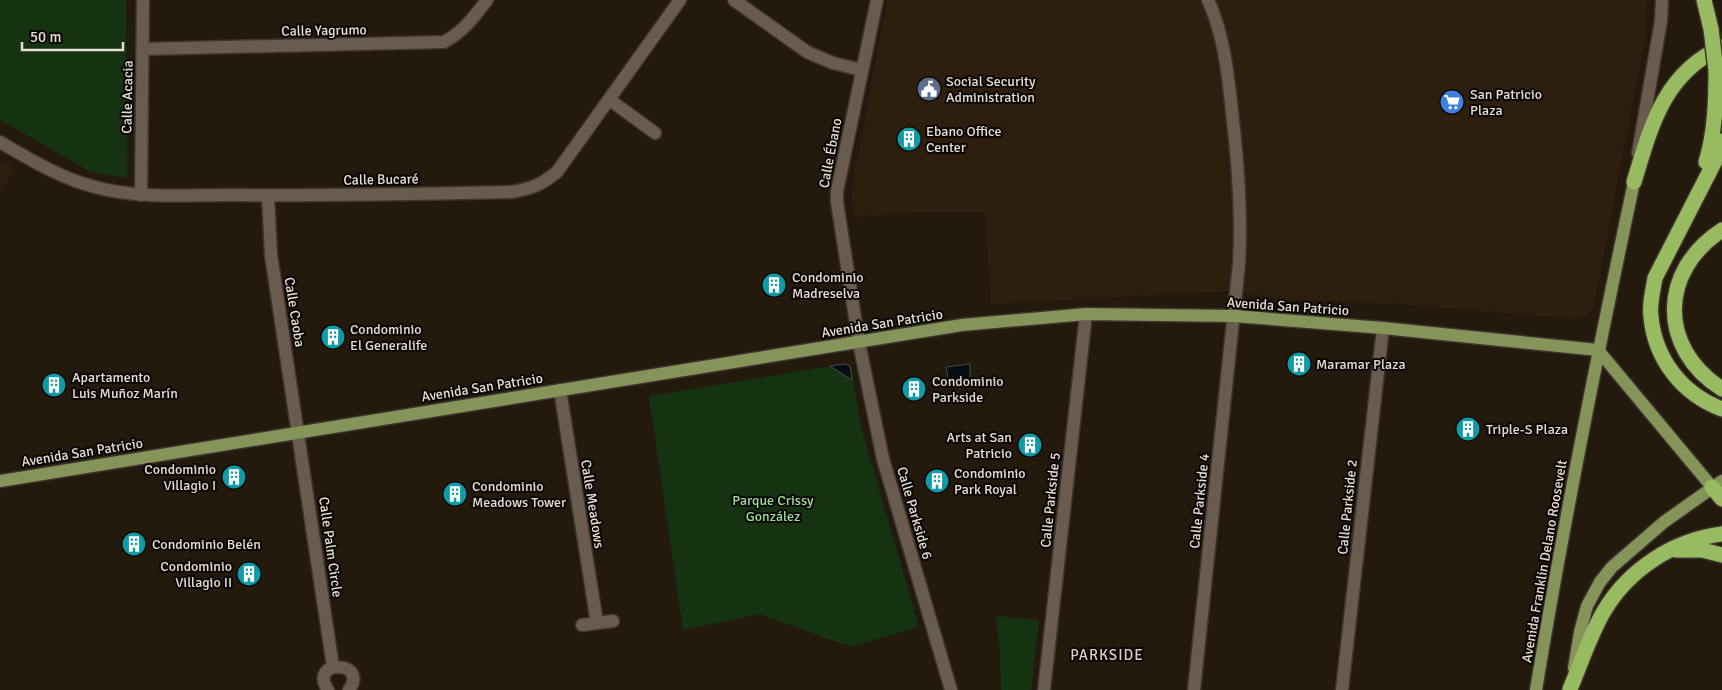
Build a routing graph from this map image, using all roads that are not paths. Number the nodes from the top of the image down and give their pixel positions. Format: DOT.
graph roads {
  1 [pos="143,0"];
  2 [pos="487,0"];
  3 [pos="680,0"];
  4 [pos="734,0"];
  5 [pos="1208,0"];
  6 [pos="1662,0"];
  7 [pos="1704,0"];
  8 [pos="876,2"];
  9 [pos="1722,47"];
  10 [pos="143,49"];
  11 [pos="862,70"];
  12 [pos="610,100"];
  13 [pos="655,133"];
  14 [pos="1722,141"];
  15 [pos="0,142"];
  16 [pos="1634,182"];
  17 [pos="141,195"];
  18 [pos="268,196"];
  19 [pos="1693,206"];
  20 [pos="1722,230"];
  21 [pos="1086,314"];
  22 [pos="1234,316"];
  23 [pos="1383,328"];
  24 [pos="859,343"];
  25 [pos="1598,350"];
  26 [pos="1722,389"];
  27 [pos="560,390"];
  28 [pos="1722,409"];
  29 [pos="299,432"];
  30 [pos="0,481"];
  31 [pos="1717,484"];
  32 [pos="1722,499"];
  33 [pos="1722,534"];
  34 [pos="1670,550"];
  35 [pos="1722,554"];
  36 [pos="613,621"];
  37 [pos="597,623"];
  38 [pos="582,625"];
  39 [pos="333,667"];
  40 [pos="1570,689"];
  41 [pos="328,690"];
  42 [pos="349,690"];
  43 [pos="951,690"];
  44 [pos="1044,690"];
  45 [pos="1194,690"];
  46 [pos="1342,690"];
  47 [pos="1536,690"];
  1 -- 10 [label="street, Calle Acacia"];
  2 -- 10 [label="street, Calle Yagrumo"];
  3 -- 12 [label="street, Calle Bucaré"];
  4 -- 11 [label="street"];
  5 -- 22 [label="street, Calle Parkside 4"];
  6 -- 16 [label="street"];
  7 -- 19 [label="highway, bridge"];
  8 -- 11 [label="street, Calle Ébano"];
  9 -- 16 [label="highway"];
  10 -- 17 [label="street, Calle Acacia"];
  11 -- 24 [label="street, Calle Ébano"];
  12 -- 13 [label="street"];
  12 -- 18 [label="street, Calle Bucaré"];
  14 -- 19 [label="highway"];
  15 -- 17 [label="street, Calle Bucaré"];
  16 -- 25 [label="main road, Avenida Franklin Delano Roosevelt"];
  17 -- 18 [label="street, Calle Bucaré"];
  18 -- 29 [label="street, Calle Caoba"];
  19 -- 28 [label="highway"];
  20 -- 26 [label="highway"];
  21 -- 22 [label="main road, Avenida San Patricio"];
  21 -- 24 [label="main road, Avenida San Patricio"];
  21 -- 44 [label="street, Calle Parkside 5"];
  22 -- 23 [label="main road, Avenida San Patricio"];
  22 -- 45 [label="street, Calle Parkside 4"];
  23 -- 25 [label="main road, Avenida San Patricio"];
  23 -- 46 [label="street, Calle Parkside 2"];
  24 -- 27 [label="main road, Avenida San Patricio"];
  24 -- 43 [label="street, Calle Parkside 6"];
  25 -- 31 [label="main road"];
  25 -- 47 [label="main road, Avenida Franklin Delano Roosevelt"];
  27 -- 29 [label="main road, Avenida San Patricio"];
  27 -- 37 [label="street, Calle Meadows"];
  29 -- 30 [label="main road, Avenida San Patricio"];
  29 -- 39 [label="street, Calle Palm Circle"];
  31 -- 32 [label="highway"];
  31 -- 40 [label="main road"];
  33 -- 34 [label="highway"];
  34 -- 35 [label="highway"];
  34 -- 40 [label="highway"];
  36 -- 37 [label="street"];
  37 -- 38 [label="street"];
  39 -- 41 [label="street"];
  39 -- 42 [label="street"];
}
